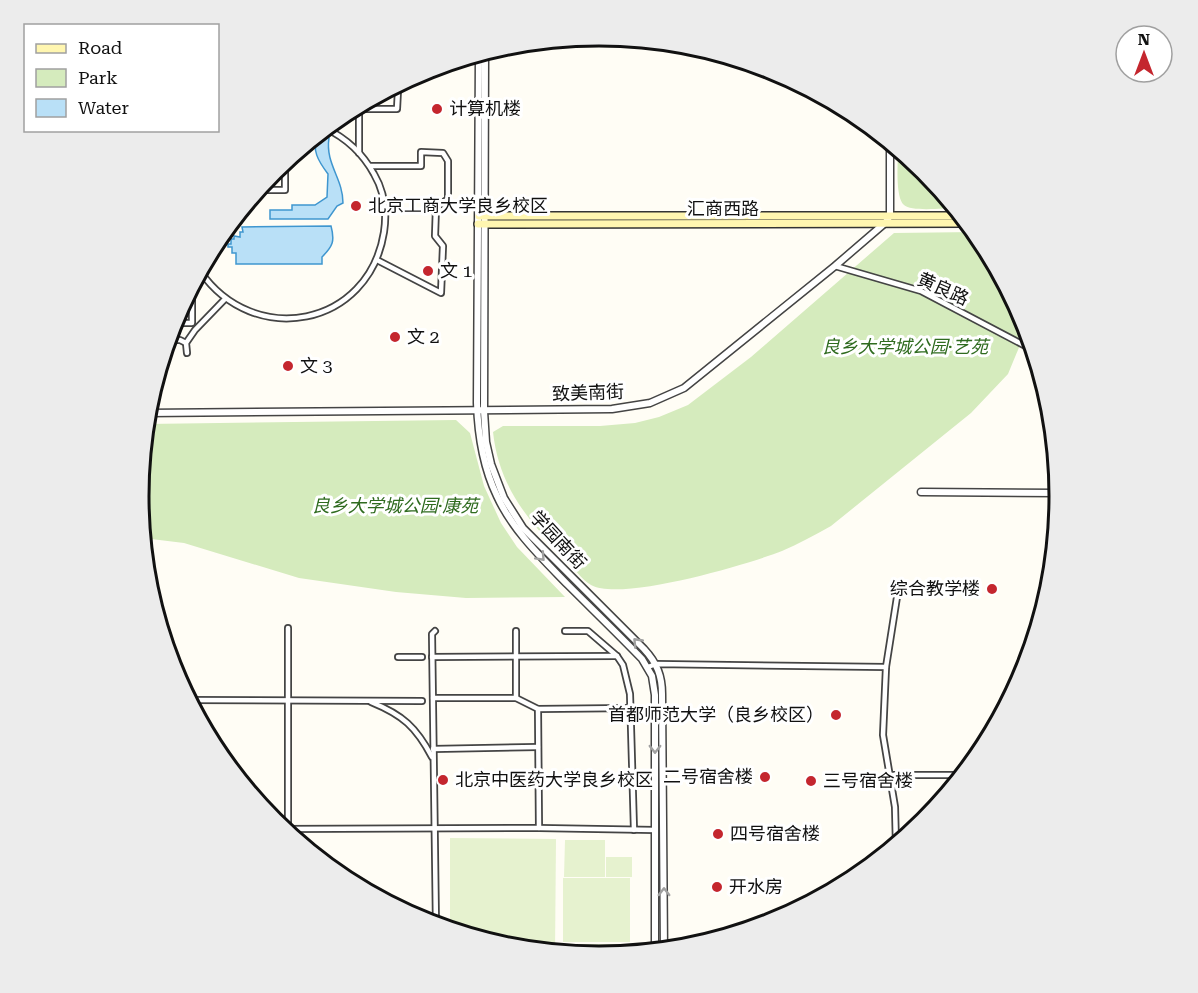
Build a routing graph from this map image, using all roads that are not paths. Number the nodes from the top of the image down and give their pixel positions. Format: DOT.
graph roads {
  1 [pos="485,62"];
  2 [pos="479,63"];
  3 [pos="398,94"];
  4 [pos="373,108"];
  5 [pos="359,116"];
  6 [pos="334,133"];
  7 [pos="359,153"];
  8 [pos="890,153"];
  9 [pos="370,166"];
  10 [pos="285,174"];
  11 [pos="270,190"];
  12 [pos="890,216"];
  13 [pos="950,216"];
  14 [pos="481,220"];
  15 [pos="885,223"];
  16 [pos="956,223"];
  17 [pos="377,260"];
  18 [pos="835,266"];
  19 [pos="205,278"];
  20 [pos="225,299"];
  21 [pos="192,304"];
  22 [pos="183,323"];
  23 [pos="177,340"];
  24 [pos="186,343"];
  25 [pos="1022,344"];
  26 [pos="187,353"];
  27 [pos="480,411"];
  28 [pos="157,413"];
  29 [pos="921,492"];
  30 [pos="1049,493"];
  31 [pos="897,597"];
  32 [pos="288,628"];
  33 [pos="435,631"];
  34 [pos="516,631"];
  35 [pos="564,631"];
  36 [pos="398,657"];
  37 [pos="422,657"];
  38 [pos="432,657"];
  39 [pos="516,657"];
  40 [pos="617,657"];
  41 [pos="656,664"];
  42 [pos="648,667"];
  43 [pos="886,667"];
  44 [pos="433,698"];
  45 [pos="516,698"];
  46 [pos="197,700"];
  47 [pos="288,701"];
  48 [pos="368,701"];
  49 [pos="422,701"];
  50 [pos="631,708"];
  51 [pos="538,709"];
  52 [pos="538,747"];
  53 [pos="434,749"];
  54 [pos="434,759"];
  55 [pos="890,774"];
  56 [pos="952,775"];
  57 [pos="288,822"];
  58 [pos="539,828"];
  59 [pos="296,829"];
  60 [pos="634,830"];
  61 [pos="655,830"];
  62 [pos="896,835"];
  63 [pos="435,915"];
  64 [pos="664,942"];
  65 [pos="655,943"];
  1 -- 14 [label="street, 学园南街"];
  2 -- 14 [label="street, 学园南街"];
  3 -- 4 [label="street"];
  5 -- 7 [label="street"];
  6 -- 7 [label="street"];
  7 -- 9 [label="street"];
  8 -- 12 [label="street"];
  9 -- 17 [label="street"];
  9 -- 17 [label="street"];
  10 -- 11 [label="street"];
  12 -- 13 [label="main road, 汇商西路"];
  12 -- 14 [label="main road, 汇商西路"];
  12 -- 15 [label="street, 致美南街"];
  14 -- 15 [label="main road, 汇商西路"];
  14 -- 27 [label="street, 学园南街"];
  15 -- 16 [label="main road, 汇商西路"];
  15 -- 18 [label="street, 致美南街"];
  17 -- 20 [label="street"];
  18 -- 25 [label="street, 黄良路"];
  18 -- 27 [label="street, 致美南街"];
  19 -- 20 [label="street"];
  20 -- 24 [label="street"];
  21 -- 22 [label="street"];
  23 -- 24 [label="street"];
  24 -- 26 [label="street"];
  27 -- 28 [label="street, 致美南街"];
  41 -- 27 [label="street, 学园南街, one-way"];
  27 -- 42 [label="street, 学园南街, one-way"];
  29 -- 30 [label="street"];
  31 -- 43 [label="street"];
  32 -- 47 [label="street"];
  33 -- 38 [label="street"];
  34 -- 39 [label="street"];
  35 -- 40 [label="street"];
  36 -- 37 [label="street"];
  38 -- 39 [label="street"];
  38 -- 44 [label="street"];
  39 -- 40 [label="street"];
  39 -- 45 [label="street"];
  40 -- 50 [label="street"];
  41 -- 42 [label="street"];
  41 -- 43 [label="street"];
  64 -- 41 [label="street, 学园南街, one-way"];
  42 -- 61 [label="street, one-way"];
  43 -- 55 [label="street"];
  44 -- 45 [label="street"];
  44 -- 53 [label="street"];
  45 -- 51 [label="street"];
  46 -- 47 [label="street"];
  47 -- 48 [label="street"];
  47 -- 57 [label="street"];
  48 -- 49 [label="street"];
  48 -- 54 [label="street"];
  50 -- 51 [label="street"];
  50 -- 60 [label="street"];
  51 -- 52 [label="street"];
  52 -- 53 [label="street"];
  52 -- 58 [label="street"];
  53 -- 54 [label="street"];
  54 -- 63 [label="street"];
  55 -- 56 [label="street"];
  55 -- 62 [label="street"];
  58 -- 59 [label="street"];
  58 -- 60 [label="street"];
  60 -- 61 [label="street"];
  61 -- 65 [label="street"];
}
